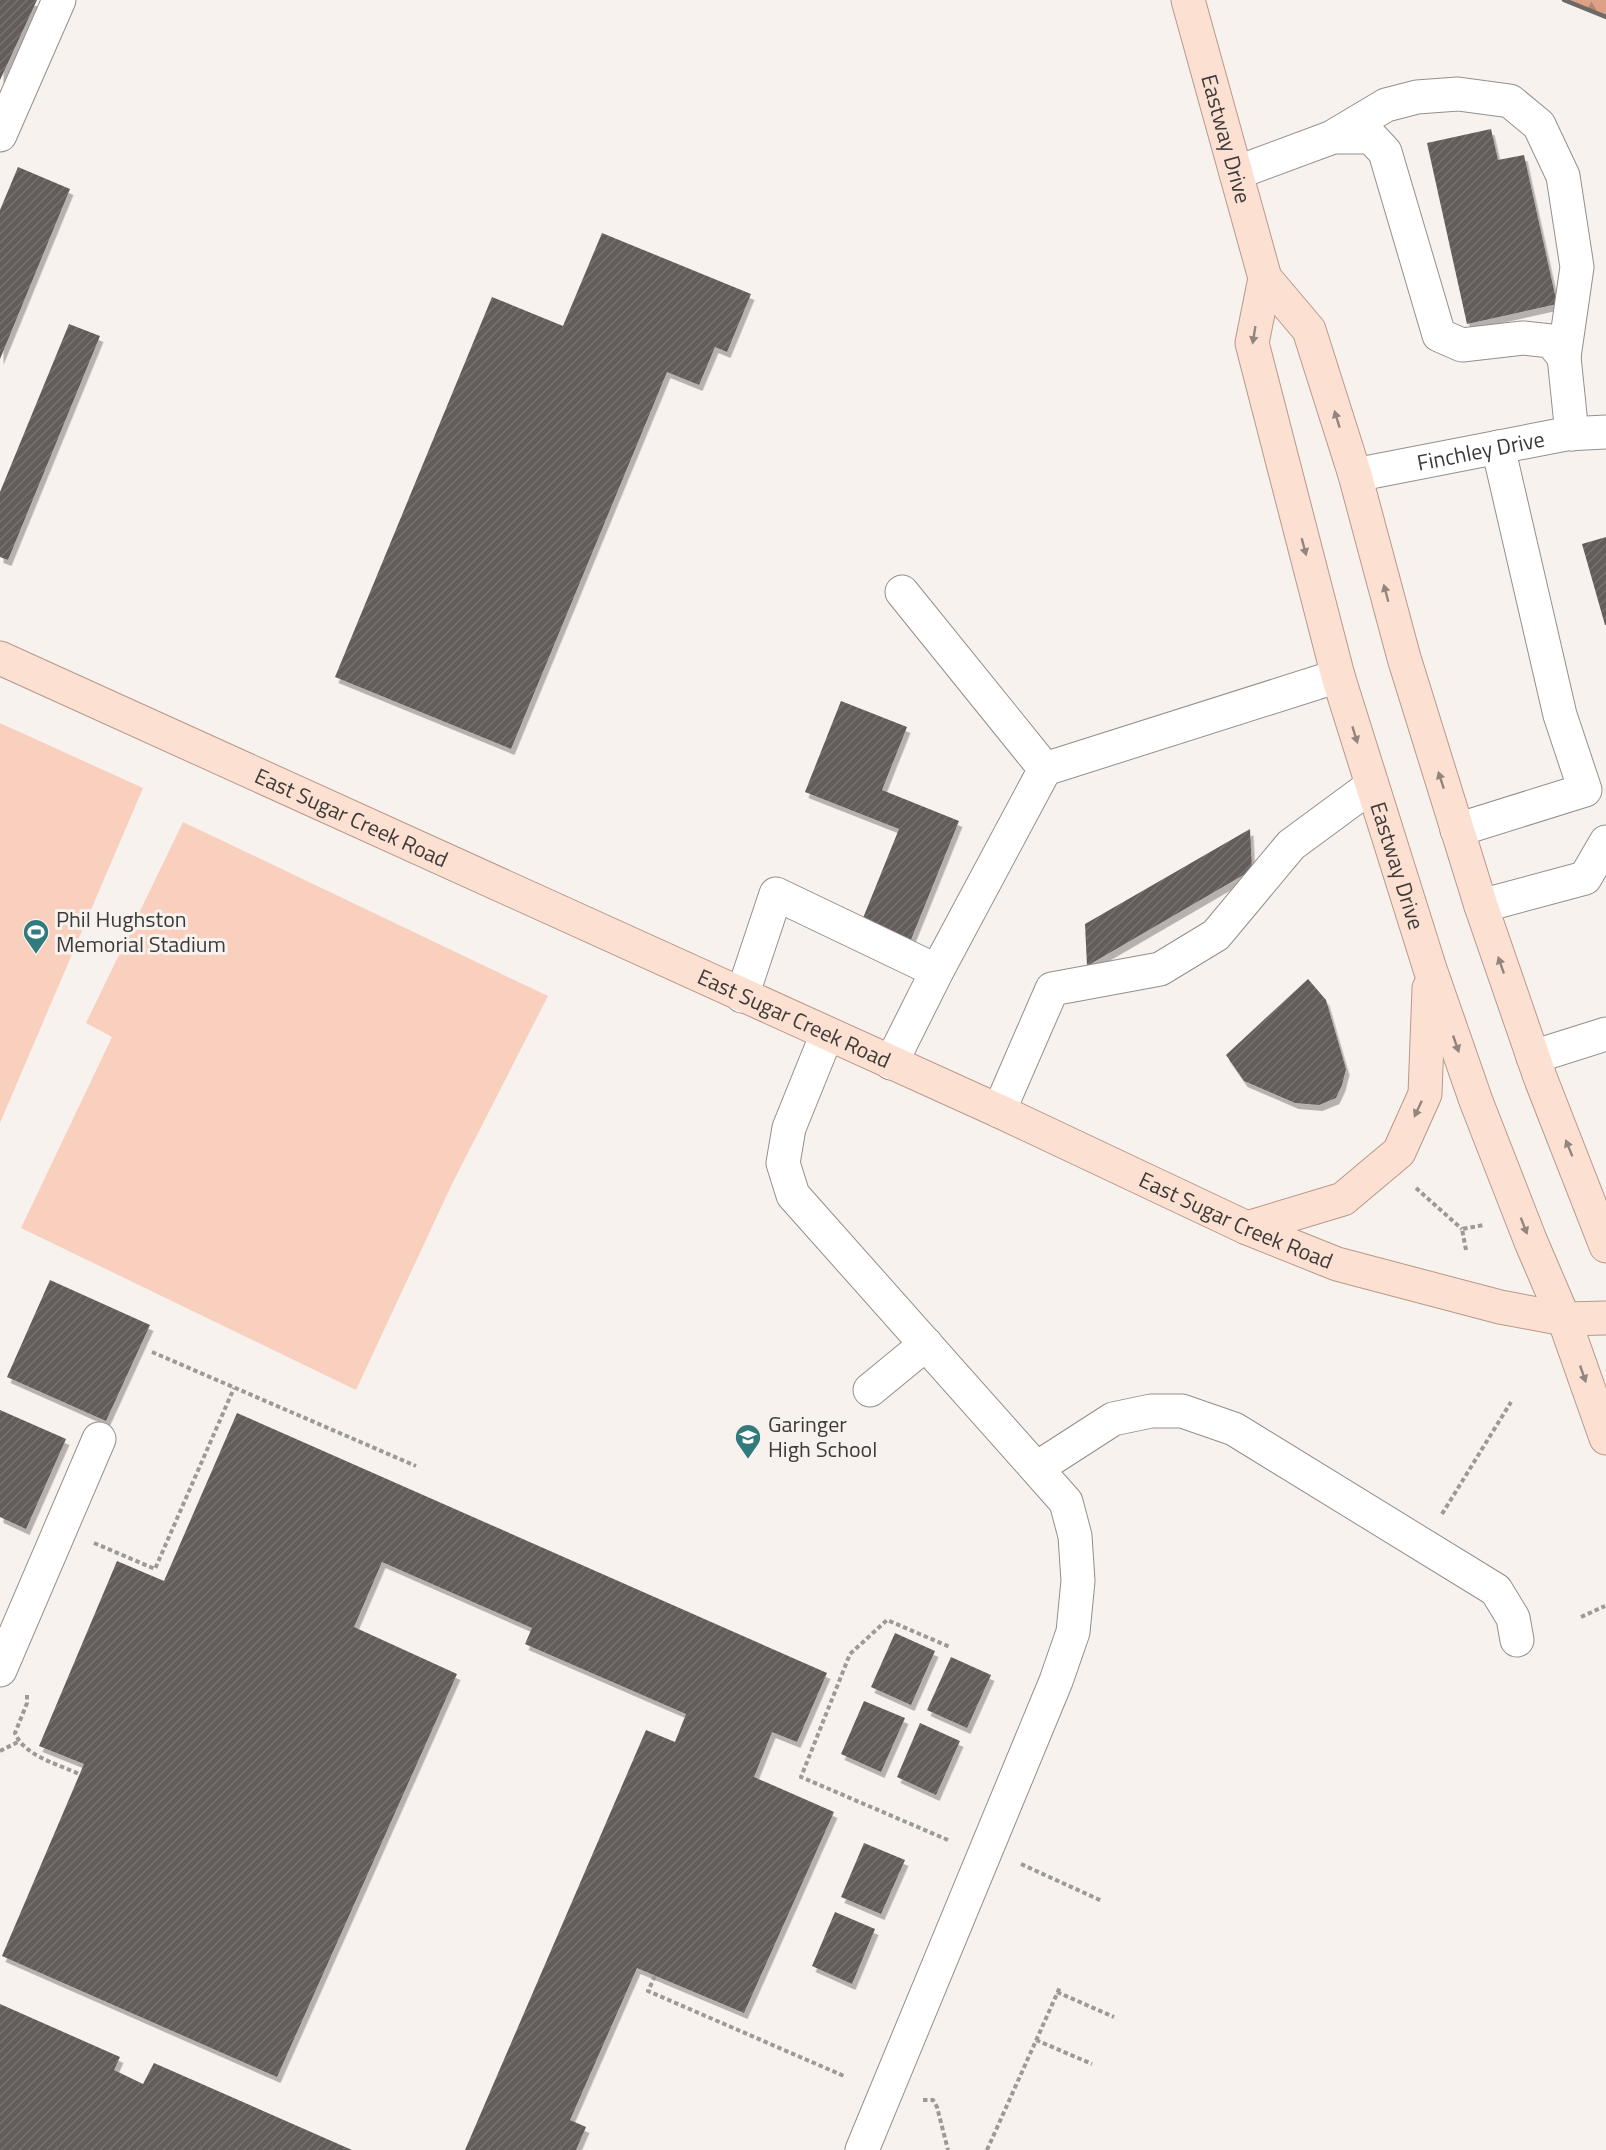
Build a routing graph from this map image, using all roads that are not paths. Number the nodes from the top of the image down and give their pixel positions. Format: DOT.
graph roads {
  1 [pos="59,0"];
  2 [pos="1188,0"];
  3 [pos="0,135"];
  4 [pos="1333,137"];
  5 [pos="1236,173"];
  6 [pos="1265,278"];
  7 [pos="1564,357"];
  8 [pos="1606,432"];
  9 [pos="1572,434"];
  10 [pos="1498,447"];
  11 [pos="1354,475"];
  12 [pos="902,592"];
  13 [pos="0,658"];
  14 [pos="1338,676"];
  15 [pos="1045,769"];
  16 [pos="1371,786"];
  17 [pos="1457,830"];
  18 [pos="1606,843"];
  19 [pos="1481,906"];
  20 [pos="1430,969"];
  21 [pos="937,971"];
  22 [pos="742,996"];
  23 [pos="828,1034"];
  24 [pos="1606,1034"];
  25 [pos="1533,1058"];
  26 [pos="891,1063"];
  27 [pos="999,1111"];
  28 [pos="1598,1200"];
  29 [pos="1247,1228"];
  30 [pos="1606,1246"];
  31 [pos="1606,1318"];
  32 [pos="1564,1319"];
  33 [pos="926,1344"];
  34 [pos="870,1390"];
  35 [pos="1606,1438"];
  36 [pos="99,1439"];
  37 [pos="1037,1468"];
  38 [pos="1517,1640"];
  39 [pos="11,1680"];
  40 [pos="862,2150"];
  1 -- 3 [label="street"];
  2 -- 5 [label="main road, Eastway Drive"];
  4 -- 5 [label="street"];
  4 -- 7 [label="street"];
  4 -- 7 [label="street"];
  5 -- 6 [label="main road, Eastway Drive"];
  11 -- 6 [label="main road, Eastway Drive, one-way"];
  6 -- 14 [label="main road, Eastway Drive, one-way"];
  7 -- 9 [label="street"];
  8 -- 9 [label="street, Finchley Drive"];
  9 -- 10 [label="street, Finchley Drive"];
  10 -- 11 [label="street, Finchley Drive"];
  10 -- 17 [label="street"];
  17 -- 11 [label="main road, Eastway Drive, one-way"];
  12 -- 15 [label="street"];
  13 -- 22 [label="main road, East Sugar Creek Road"];
  14 -- 15 [label="street"];
  14 -- 16 [label="main road, Eastway Drive, one-way"];
  15 -- 21 [label="street"];
  16 -- 20 [label="main road, Eastway Drive"];
  16 -- 27 [label="street"];
  17 -- 19 [label="main road, Eastway Drive"];
  18 -- 19 [label="street"];
  25 -- 19 [label="main road, Eastway Drive, one-way"];
  20 -- 29 [label="main road, one-way"];
  20 -- 32 [label="main road, Eastway Drive, one-way"];
  21 -- 22 [label="street"];
  21 -- 26 [label="street"];
  22 -- 23 [label="main road, East Sugar Creek Road"];
  23 -- 26 [label="main road, East Sugar Creek Road"];
  23 -- 33 [label="street"];
  24 -- 25 [label="street"];
  28 -- 25 [label="main road, Eastway Drive, one-way"];
  26 -- 27 [label="main road, East Sugar Creek Road"];
  27 -- 29 [label="main road, East Sugar Creek Road"];
  28 -- 30 [label="main road, Eastway Drive"];
  29 -- 32 [label="main road, East Sugar Creek Road"];
  31 -- 32 [label="main road, East Sugar Creek Road"];
  32 -- 35 [label="main road, Eastway Drive, one-way"];
  33 -- 34 [label="street"];
  33 -- 37 [label="street"];
  36 -- 39 [label="street"];
  37 -- 38 [label="street"];
  37 -- 40 [label="street"];
}
